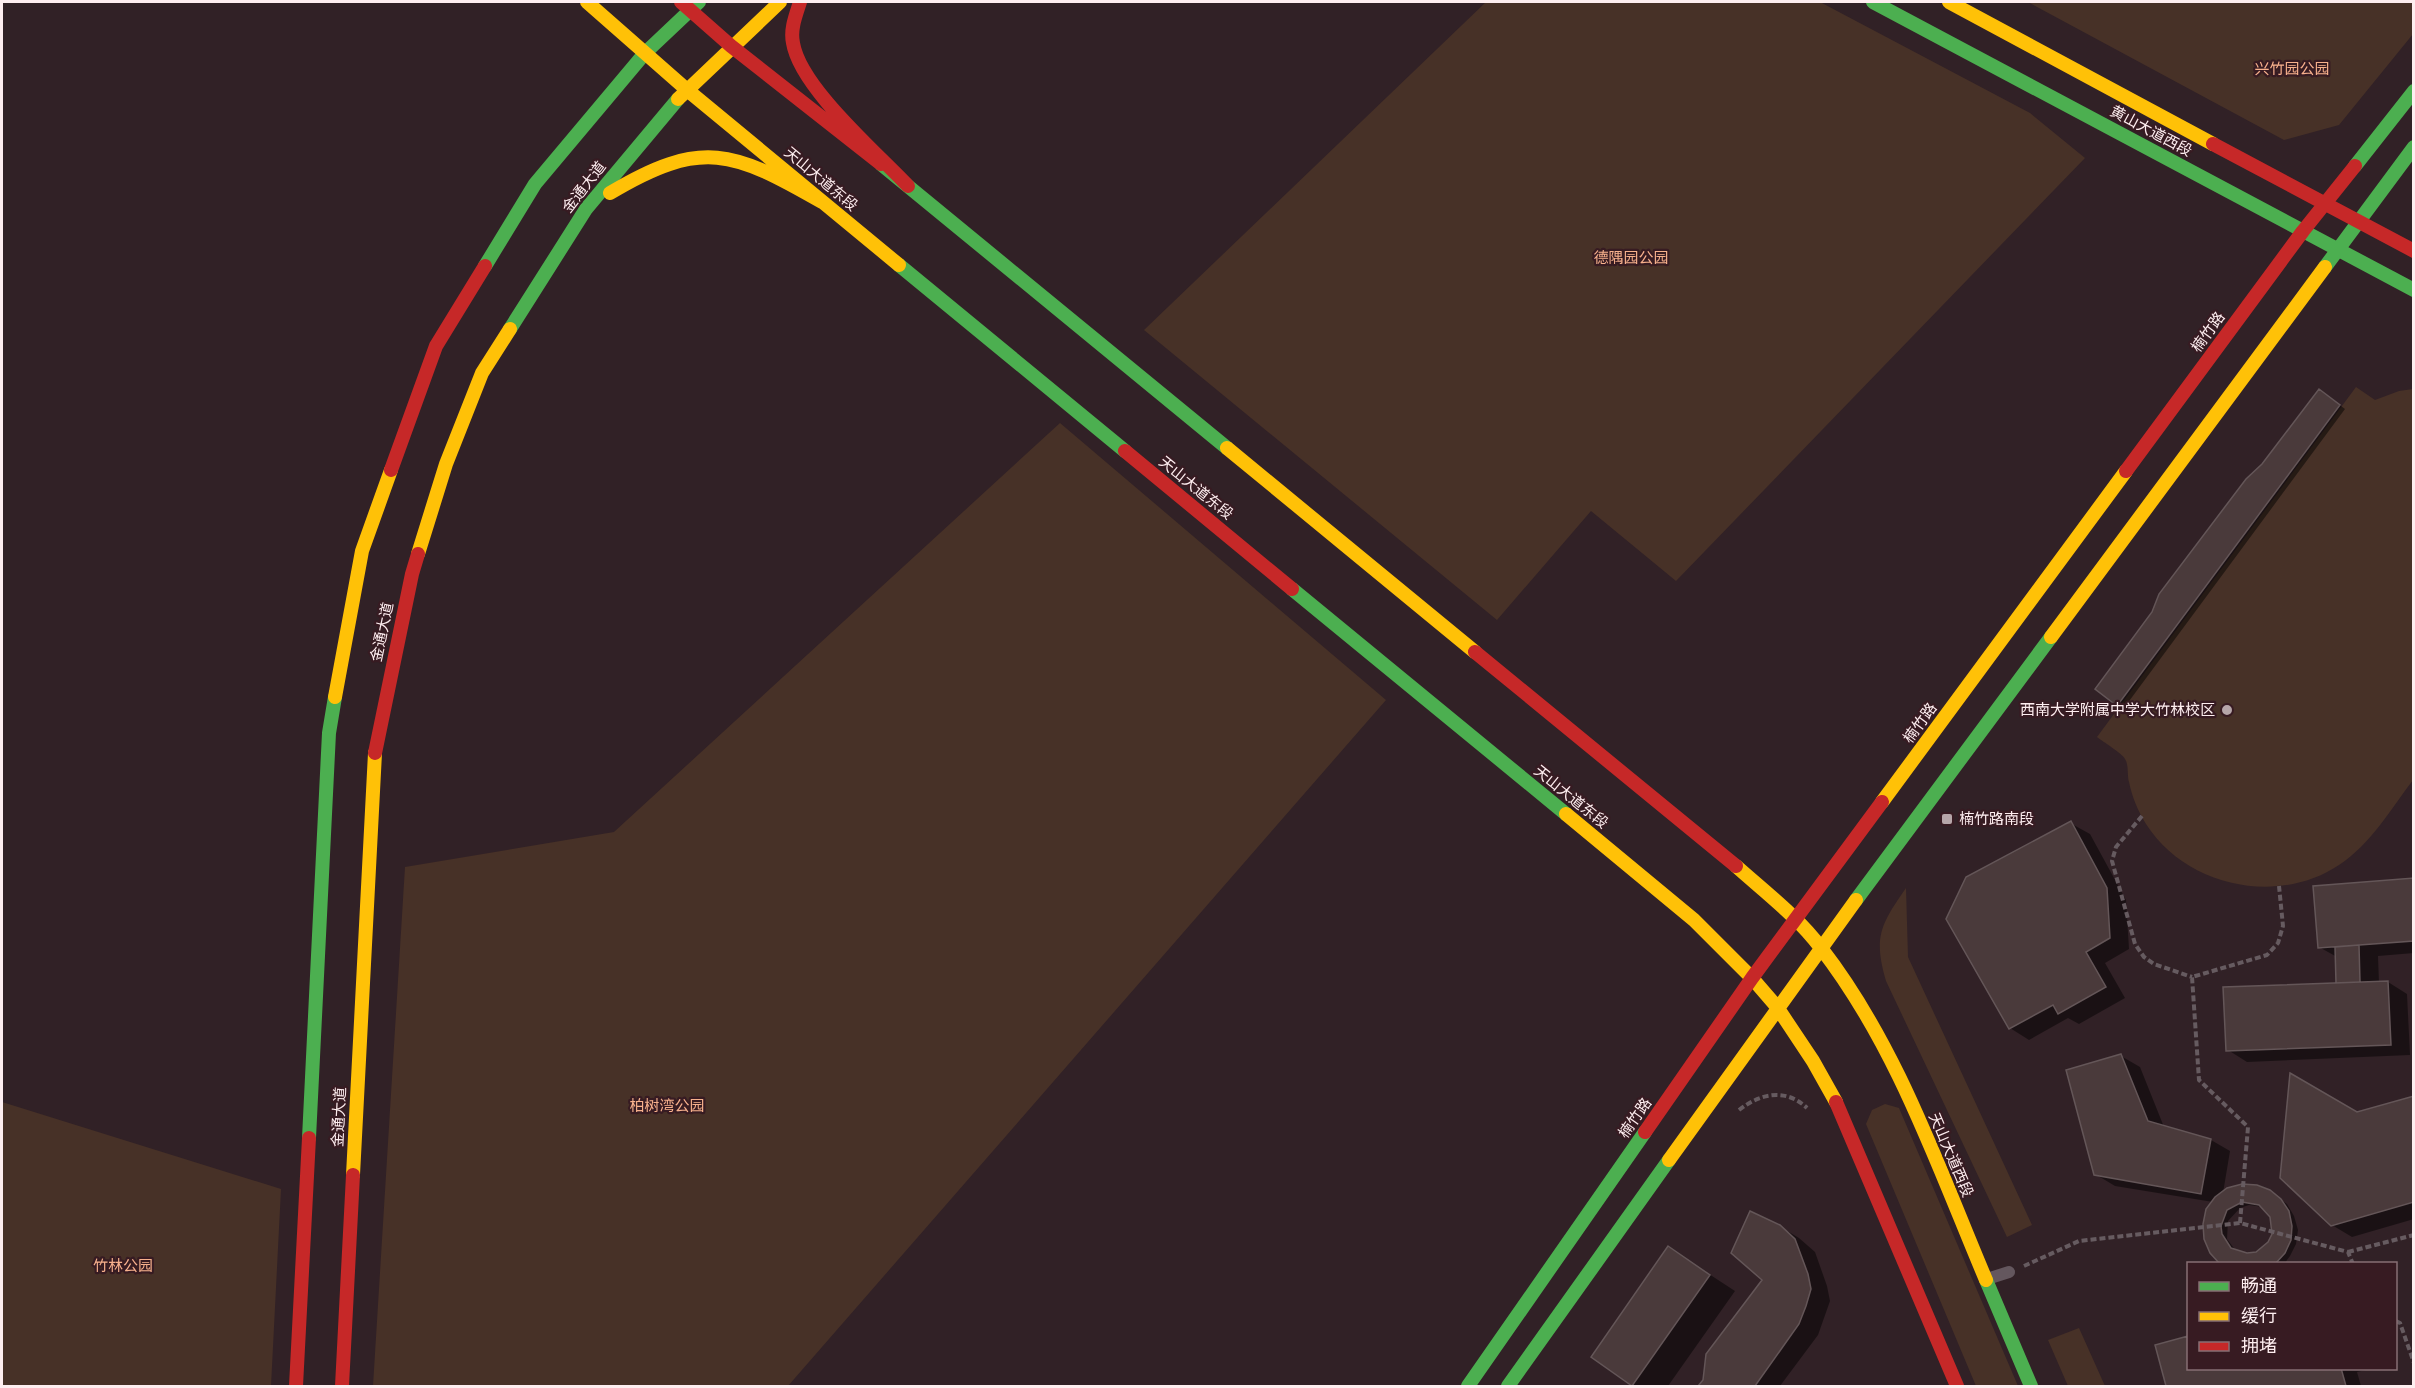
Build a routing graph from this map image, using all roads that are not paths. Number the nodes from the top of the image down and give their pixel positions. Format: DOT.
graph roads {
  1 [pos="587,2"];
  2 [pos="780,2"];
  3 [pos="800,2"];
  4 [pos="1873,2"];
  5 [pos="1949,2"];
  6 [pos="690,4"];
  7 [pos="731,46"];
  8 [pos="645,53"];
  9 [pos="687,89"];
  10 [pos="2414,91"];
  11 [pos="2414,147"];
  12 [pos="908,186"];
  13 [pos="822,202"];
  14 [pos="2324,204"];
  15 [pos="586,209"];
  16 [pos="2357,221"];
  17 [pos="2303,231"];
  18 [pos="2335,250"];
  19 [pos="2414,251"];
  20 [pos="2414,290"];
  21 [pos="1796,919"];
  22 [pos="1821,947"];
  23 [pos="1752,978"];
  24 [pos="1777,1007"];
  25 [pos="2009,1272"];
  26 [pos="1985,1280"];
  27 [pos="296,1386"];
  28 [pos="342,1386"];
  29 [pos="1468,1386"];
  30 [pos="1508,1386"];
  31 [pos="1957,1386"];
  32 [pos="2031,1386"];
  1 -- 8 [label="main road, 天山大道东段"];
  2 -- 7 [label="main road, 金通大道"];
  3 -- 12 [label="main road"];
  4 -- 17 [label="main road, 黄山大道西段"];
  5 -- 14 [label="main road, 黄山大道西段"];
  6 -- 7 [label="main road"];
  6 -- 8 [label="main road, 金通大道"];
  7 -- 9 [label="main road, 金通大道"];
  7 -- 12 [label="main road"];
  8 -- 9 [label="main road, 天山大道东段"];
  8 -- 27 [label="main road, 金通大道"];
  9 -- 13 [label="main road, 天山大道东段"];
  9 -- 15 [label="main road, 金通大道"];
  10 -- 14 [label="main road, 楠竹路"];
  11 -- 16 [label="main road"];
  12 -- 21 [label="main road"];
  13 -- 15 [label="main road"];
  13 -- 23 [label="main road, 天山大道东段"];
  14 -- 16 [label="main road, 黄山大道西段"];
  14 -- 17 [label="main road, 楠竹路"];
  15 -- 28 [label="main road, 金通大道"];
  16 -- 18 [label="main road"];
  16 -- 19 [label="main road, 黄山大道西段"];
  17 -- 18 [label="main road, 黄山大道西段"];
  17 -- 21 [label="main road, 楠竹路"];
  18 -- 20 [label="main road, 黄山大道西段"];
  18 -- 22 [label="main road"];
  21 -- 22 [label="main road"];
  21 -- 23 [label="main road, 楠竹路"];
  22 -- 24 [label="main road"];
  22 -- 26 [label="main road, 天山大道西段"];
  23 -- 24 [label="main road, 天山大道东段"];
  23 -- 29 [label="main road, 楠竹路"];
  24 -- 30 [label="main road"];
  24 -- 31 [label="main road"];
  25 -- 26 [label="lane"];
  26 -- 32 [label="main road, 天山大道西段"];
}
